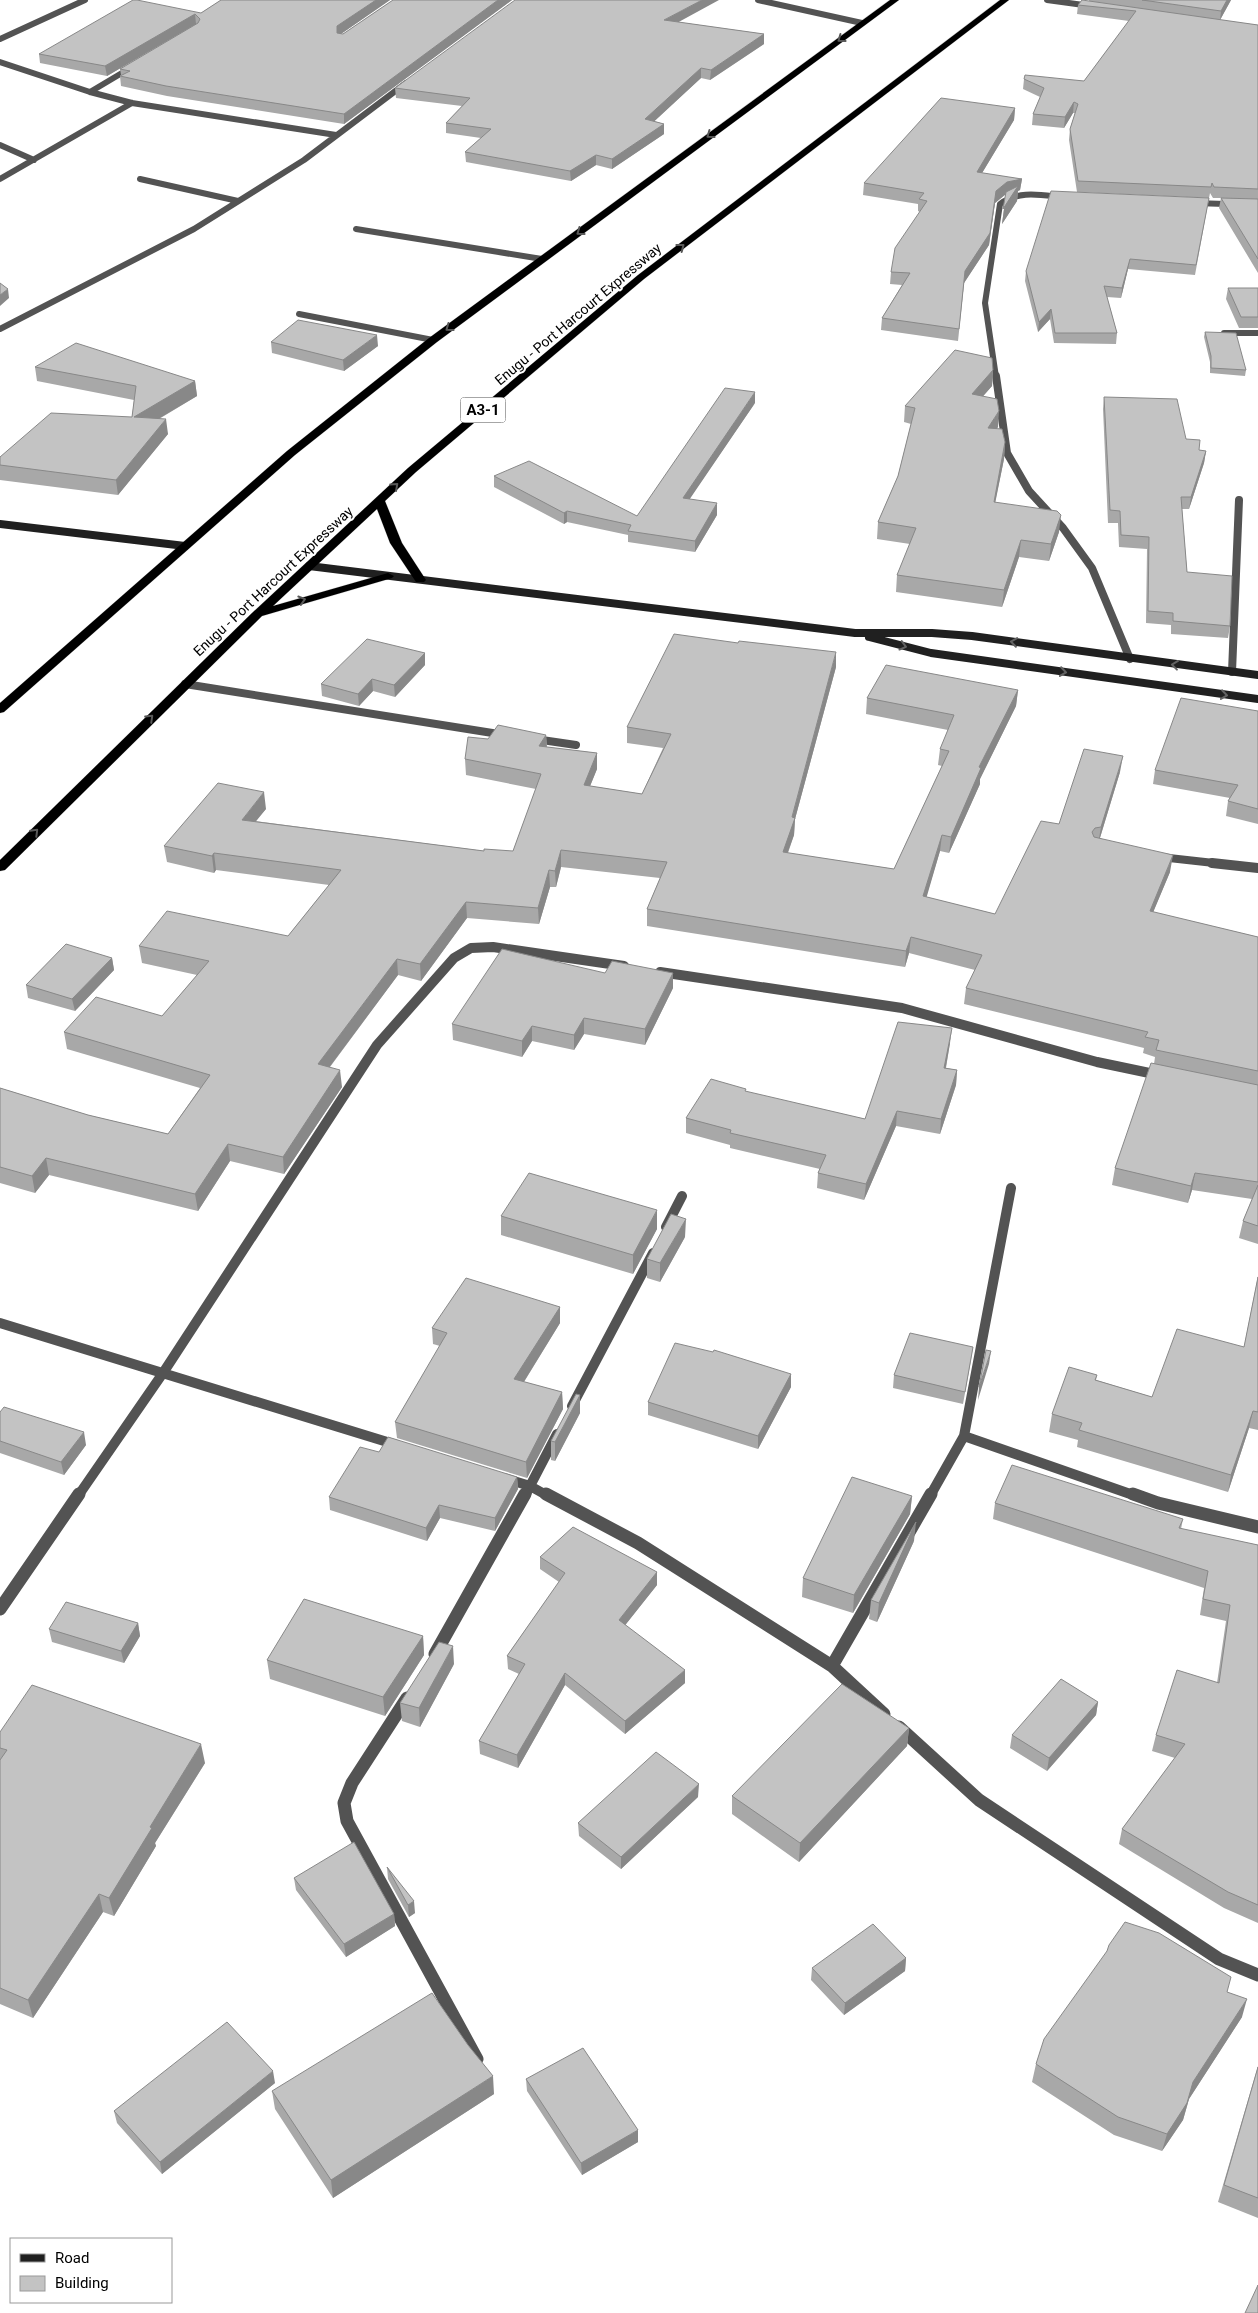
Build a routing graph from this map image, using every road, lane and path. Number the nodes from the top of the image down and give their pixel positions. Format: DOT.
graph roads {
  1 [pos="85,0"];
  2 [pos="758,0"];
  3 [pos="895,0"];
  4 [pos="1005,0"];
  5 [pos="1047,0"];
  6 [pos="1095,7"];
  7 [pos="862,23"];
  8 [pos="0,39"];
  9 [pos="0,62"];
  10 [pos="139,63"];
  11 [pos="414,76"];
  12 [pos="90,92"];
  13 [pos="132,103"];
  14 [pos="336,134"];
  15 [pos="0,145"];
  16 [pos="34,160"];
  17 [pos="140,179"];
  18 [pos="0,180"];
  19 [pos="1069,197"];
  20 [pos="238,201"];
  21 [pos="1188,202"];
  22 [pos="1258,205"];
  23 [pos="356,229"];
  24 [pos="542,260"];
  25 [pos="299,314"];
  26 [pos="0,329"];
  27 [pos="1223,333"];
  28 [pos="1258,333"];
  29 [pos="433,340"];
  30 [pos="379,500"];
  31 [pos="1239,500"];
  32 [pos="0,524"];
  33 [pos="185,546"];
  34 [pos="308,566"];
  35 [pos="388,576"];
  36 [pos="420,580"];
  37 [pos="256,615"];
  38 [pos="856,633"];
  39 [pos="1130,659"];
  40 [pos="1232,672"];
  41 [pos="1258,675"];
  42 [pos="186,684"];
  43 [pos="1258,699"];
  44 [pos="0,709"];
  45 [pos="518,737"];
  46 [pos="528,738"];
  47 [pos="576,745"];
  48 [pos="1153,856"];
  49 [pos="0,867"];
  50 [pos="1258,868"];
  51 [pos="1173,1078"];
  52 [pos="1011,1188"];
  53 [pos="682,1196"];
  54 [pos="0,1323"];
  55 [pos="162,1373"];
  56 [pos="964,1436"];
  57 [pos="408,1448"];
  58 [pos="492,1474"];
  59 [pos="530,1486"];
  60 [pos="1258,1528"];
  61 [pos="0,1609"];
  62 [pos="427,1666"];
  63 [pos="832,1666"];
  64 [pos="411,1691"];
  65 [pos="1258,1975"];
  66 [pos="476,2059"];
  1 -- 8 [label="street"];
  2 -- 7 [label="street"];
  3 -- 7 [label="highway"];
  30 -- 4 [label="highway, Enugu - Port Harcourt Expressway / A3-1, one-way"];
  5 -- 6 [label="street"];
  7 -- 24 [label="highway, one-way"];
  9 -- 12 [label="street"];
  10 -- 12 [label="street"];
  11 -- 14 [label="street"];
  12 -- 13 [label="street"];
  13 -- 14 [label="street"];
  13 -- 16 [label="street"];
  14 -- 20 [label="street"];
  15 -- 16 [label="street"];
  16 -- 18 [label="street"];
  17 -- 20 [label="street"];
  19 -- 39 [label="street"];
  20 -- 26 [label="street"];
  21 -- 22 [label="street"];
  23 -- 24 [label="street"];
  24 -- 29 [label="highway, one-way"];
  25 -- 29 [label="street"];
  27 -- 28 [label="street"];
  29 -- 33 [label="highway"];
  30 -- 34 [label="highway, Enugu - Port Harcourt Expressway / A3-1"];
  30 -- 36 [label="highway"];
  31 -- 40 [label="street"];
  32 -- 33 [label="main road"];
  33 -- 44 [label="highway"];
  34 -- 35 [label="main road"];
  34 -- 37 [label="highway, Enugu - Port Harcourt Expressway / A3-1"];
  35 -- 36 [label="main road"];
  37 -- 35 [label="highway, one-way"];
  36 -- 38 [label="main road"];
  37 -- 42 [label="highway, Enugu - Port Harcourt Expressway / A3-1"];
  39 -- 38 [label="main road, one-way"];
  38 -- 43 [label="main road, one-way"];
  40 -- 39 [label="main road, one-way"];
  40 -- 41 [label="main road"];
  42 -- 45 [label="street"];
  49 -- 42 [label="highway, Enugu - Port Harcourt Expressway / A3-1, one-way"];
  46 -- 47 [label="street"];
  48 -- 50 [label="street"];
  51 -- 55 [label="street"];
  52 -- 56 [label="street"];
  53 -- 59 [label="street"];
  54 -- 55 [label="street"];
  55 -- 57 [label="street"];
  55 -- 61 [label="street"];
  56 -- 60 [label="street"];
  56 -- 63 [label="street"];
  58 -- 59 [label="street"];
  59 -- 62 [label="street"];
  59 -- 63 [label="street"];
  63 -- 65 [label="street"];
  64 -- 66 [label="street"];
}
